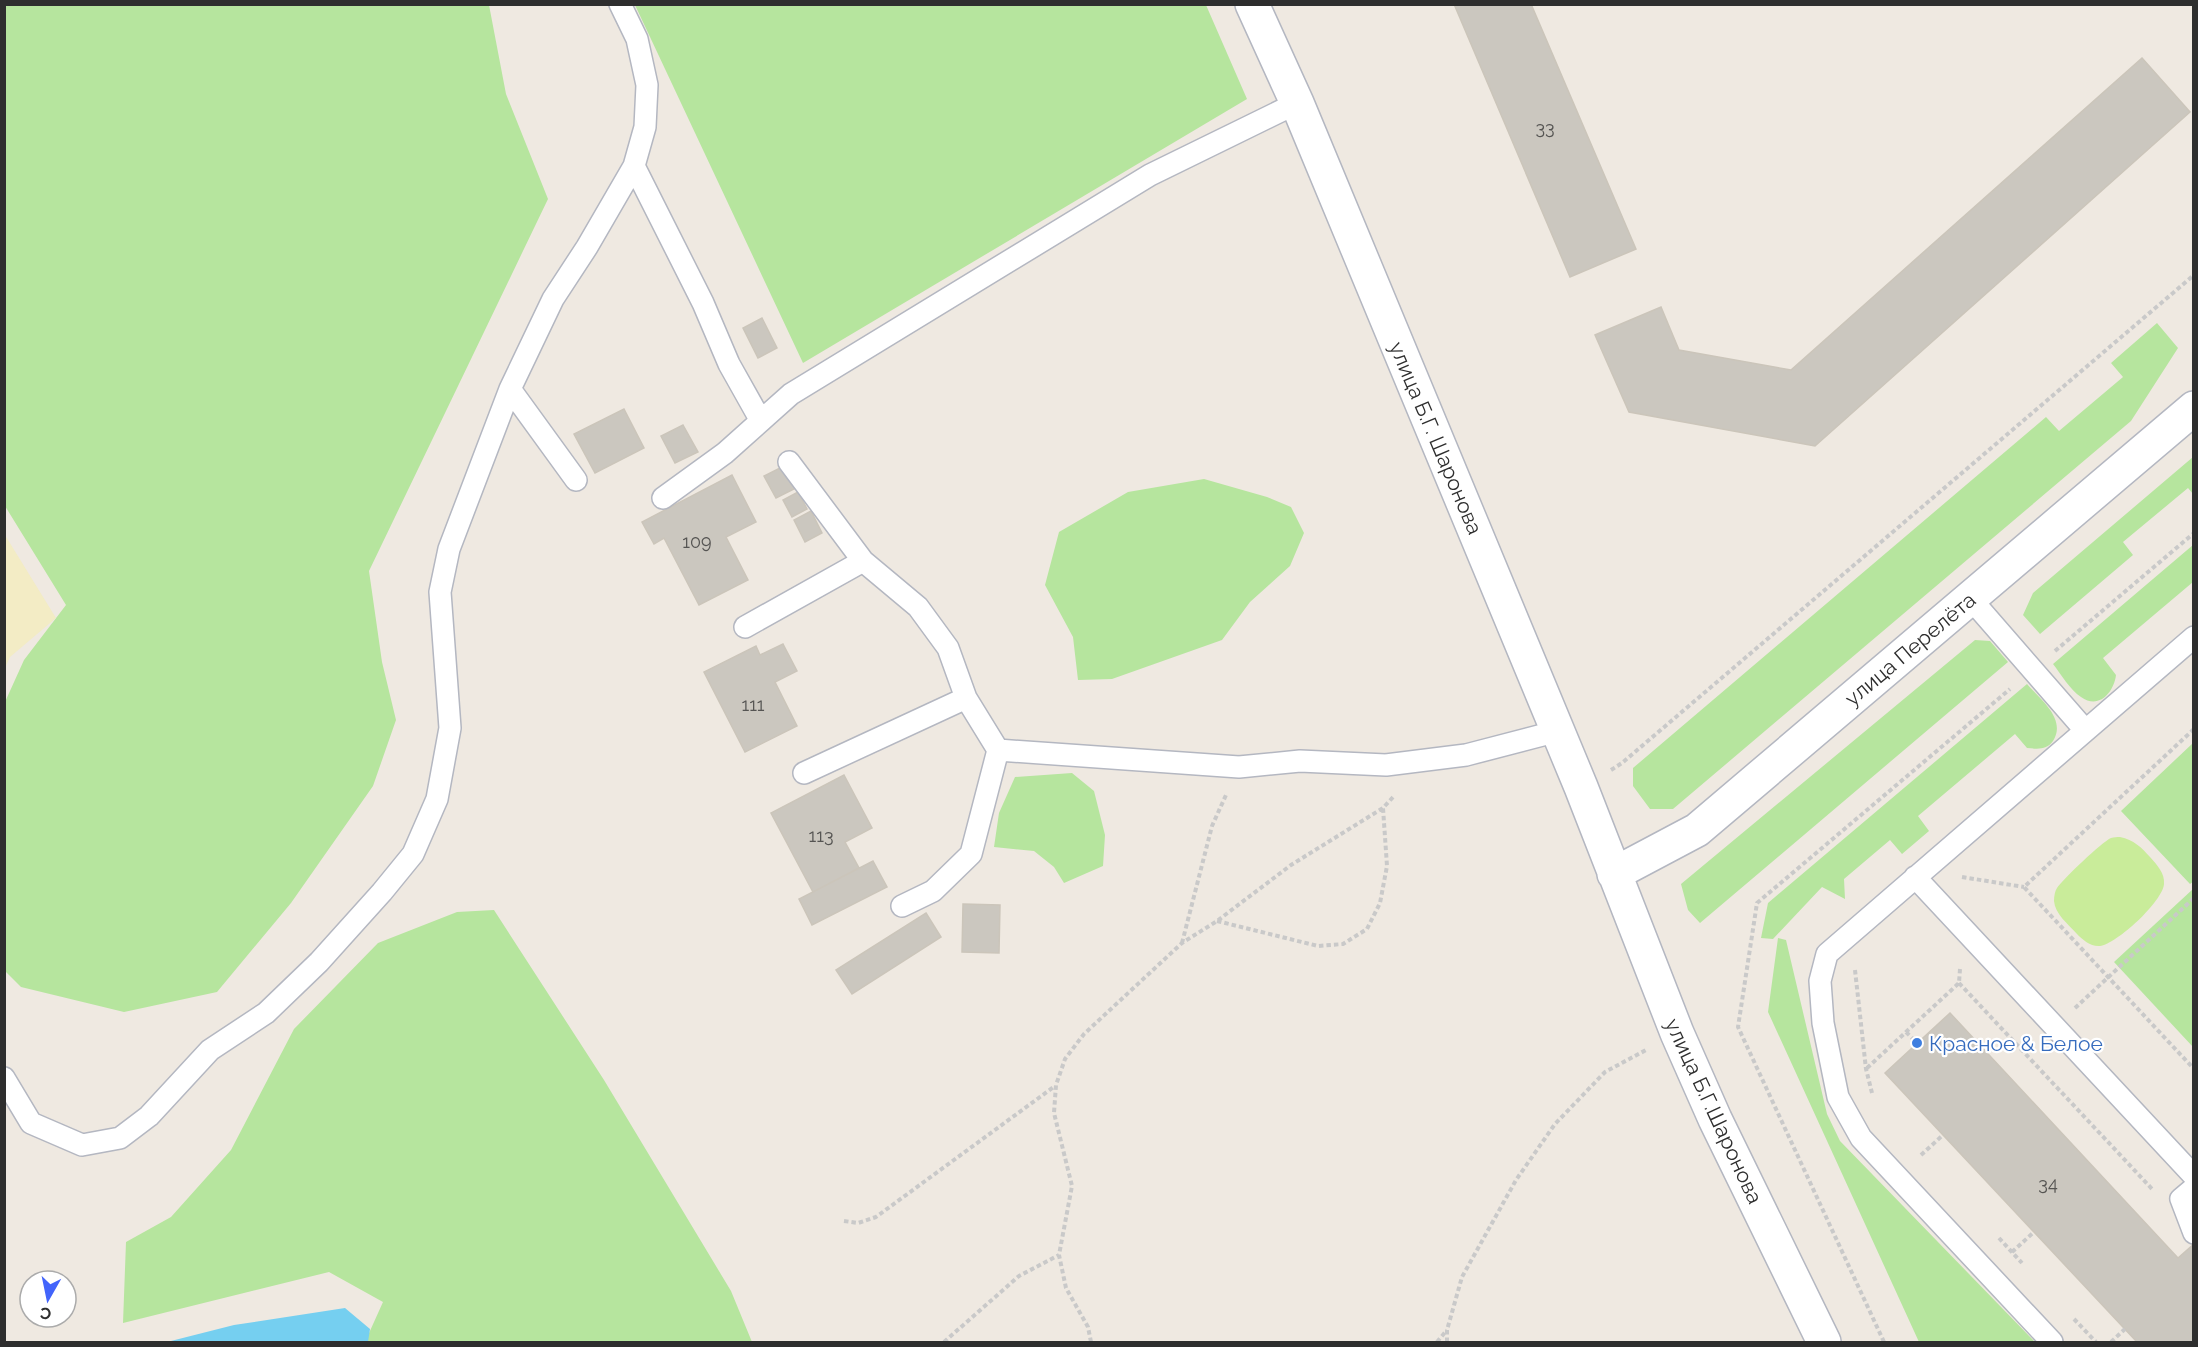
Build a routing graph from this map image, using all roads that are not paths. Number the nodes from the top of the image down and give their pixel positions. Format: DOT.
graph roads {
  1 [pos="620,4"];
  2 [pos="1252,4"];
  3 [pos="1297,103"];
  4 [pos="634,166"];
  5 [pos="510,389"];
  6 [pos="2193,408"];
  7 [pos="761,421"];
  8 [pos="789,462"];
  9 [pos="576,480"];
  10 [pos="663,498"];
  11 [pos="863,561"];
  12 [pos="1970,598"];
  13 [pos="745,627"];
  14 [pos="2193,637"];
  15 [pos="966,698"];
  16 [pos="2085,730"];
  17 [pos="1557,731"];
  18 [pos="998,750"];
  19 [pos="804,773"];
  20 [pos="1614,874"];
  21 [pos="1915,877"];
  22 [pos="902,906"];
  23 [pos="4,1078"];
  24 [pos="2193,1176"];
  25 [pos="2193,1188"];
  26 [pos="2193,1233"];
  27 [pos="1824,1342"];
  28 [pos="2052,1342"];
  1 -- 4 [label="lane"];
  2 -- 3 [label="main road, улица Б.Г. Шаронова"];
  3 -- 7 [label="lane"];
  3 -- 17 [label="main road, улица Б.Г. Шаронова"];
  4 -- 5 [label="lane"];
  4 -- 7 [label="lane"];
  5 -- 9 [label="lane"];
  5 -- 23 [label="lane"];
  6 -- 12 [label="main road, улица Перелёта"];
  7 -- 10 [label="lane"];
  8 -- 11 [label="lane"];
  11 -- 13 [label="lane"];
  11 -- 15 [label="lane"];
  12 -- 16 [label="lane"];
  12 -- 20 [label="main road, улица Перелёта"];
  14 -- 16 [label="lane"];
  15 -- 18 [label="lane"];
  15 -- 19 [label="lane"];
  16 -- 21 [label="lane"];
  17 -- 18 [label="lane"];
  17 -- 20 [label="main road, улица Б.Г. Шаронова"];
  18 -- 22 [label="lane"];
  20 -- 27 [label="main road, улица Б.Г.Шаронова"];
  21 -- 24 [label="lane"];
  21 -- 28 [label="lane"];
  25 -- 26 [label="lane"];
}
